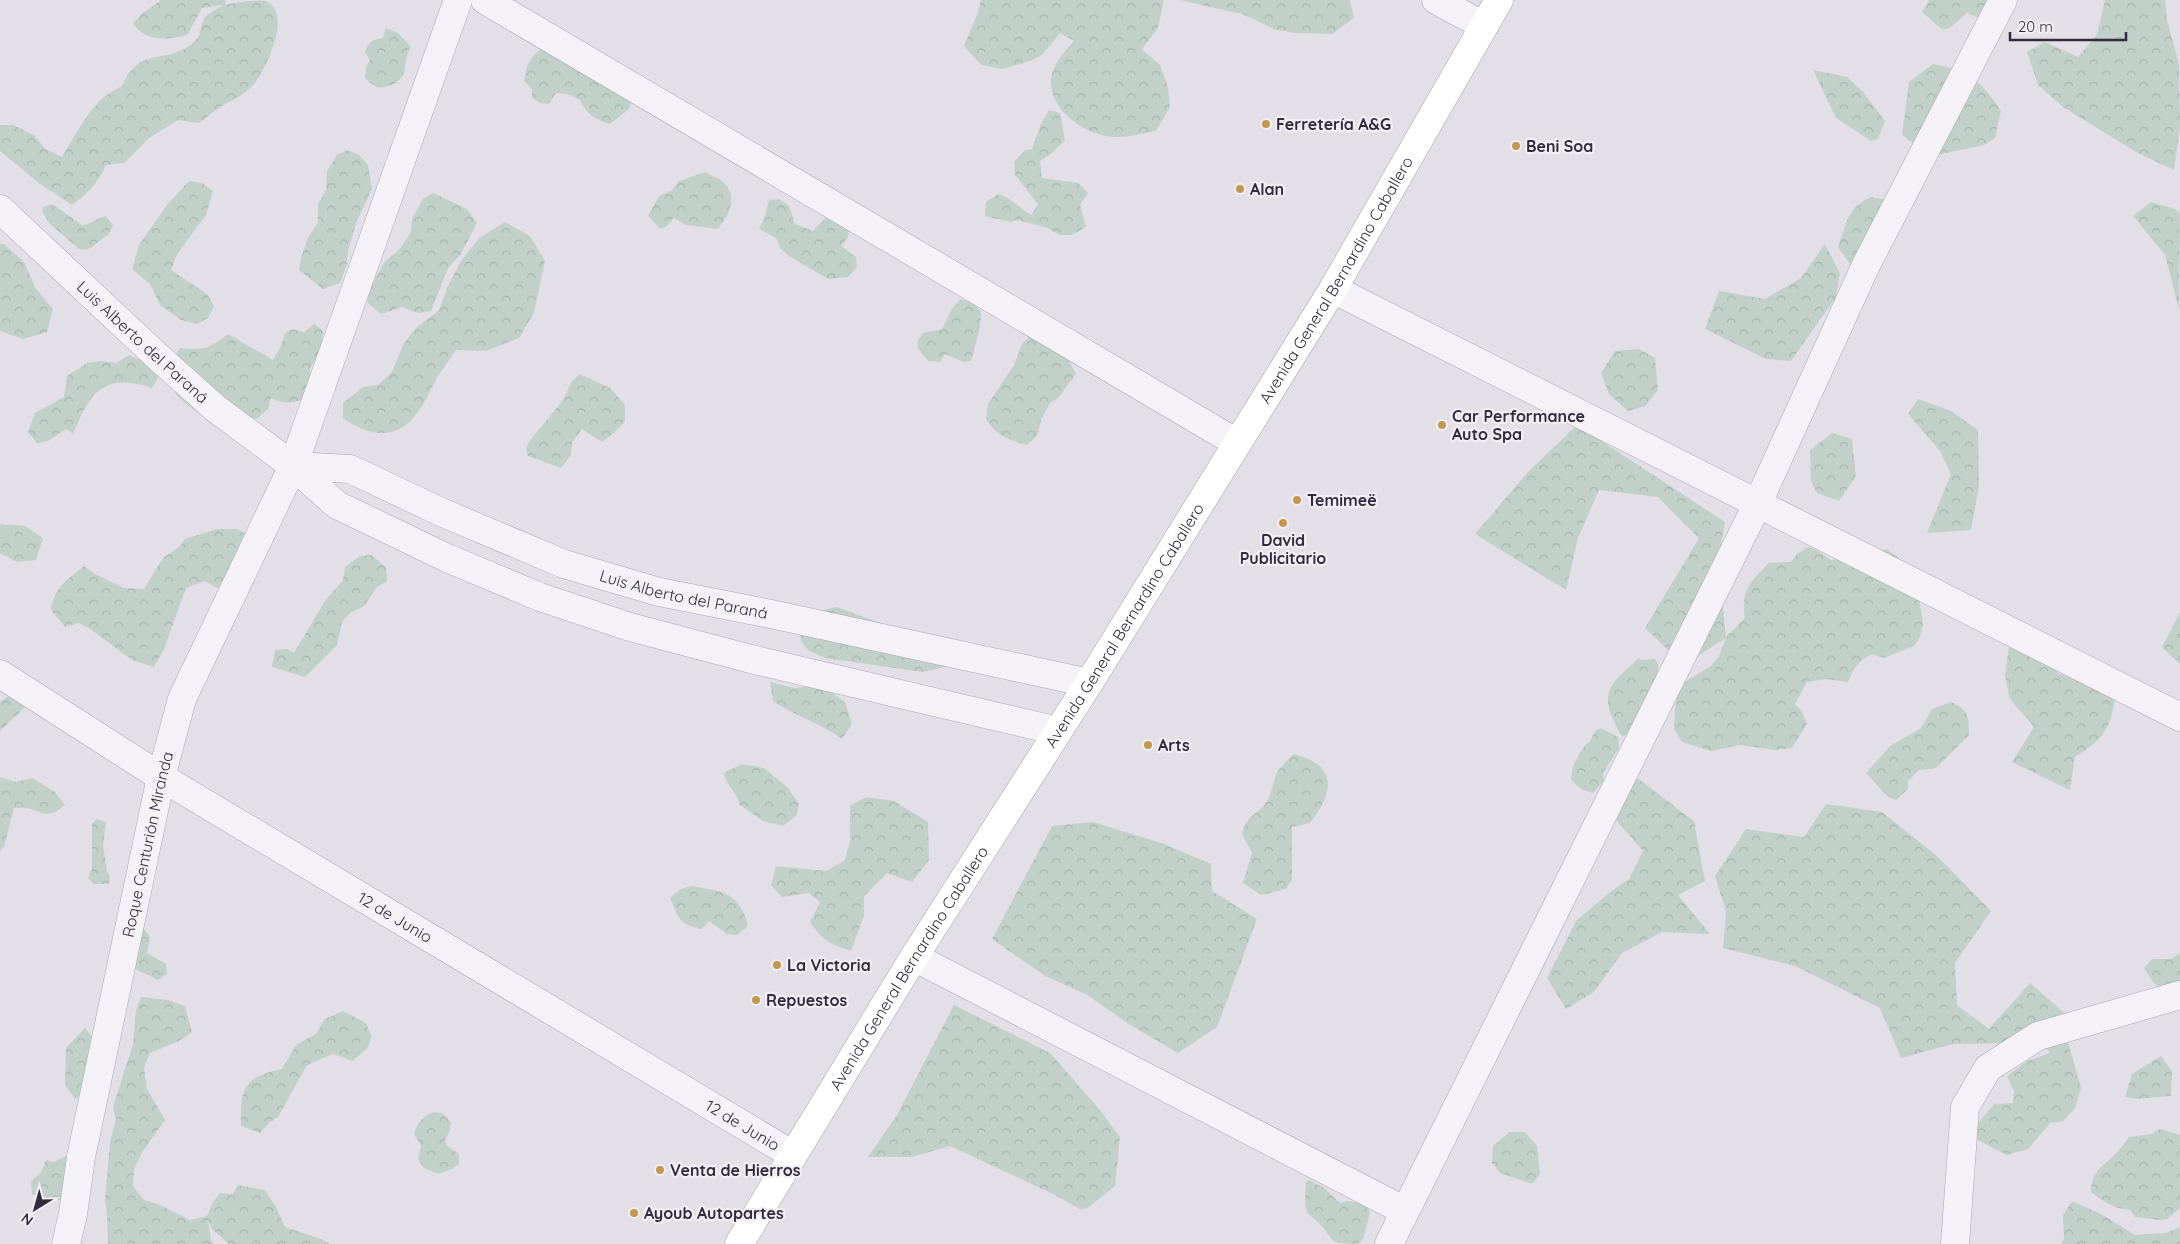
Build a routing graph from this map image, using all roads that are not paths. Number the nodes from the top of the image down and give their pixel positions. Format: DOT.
graph roads {
  1 [pos="458,0"];
  2 [pos="485,0"];
  3 [pos="1436,0"];
  4 [pos="1499,0"];
  5 [pos="2003,0"];
  6 [pos="1484,26"];
  7 [pos="0,209"];
  8 [pos="1333,289"];
  9 [pos="1236,443"];
  10 [pos="293,466"];
  11 [pos="1757,505"];
  12 [pos="659,592"];
  13 [pos="650,632"];
  14 [pos="0,674"];
  15 [pos="1089,683"];
  16 [pos="2180,717"];
  17 [pos="1058,731"];
  18 [pos="161,777"];
  19 [pos="914,957"];
  20 [pos="2180,995"];
  21 [pos="793,1155"];
  22 [pos="1405,1211"];
  23 [pos="66,1244"];
  24 [pos="739,1244"];
  25 [pos="1389,1244"];
  26 [pos="1955,1244"];
  1 -- 10 [label="street, Roque Centurión Miranda"];
  2 -- 9 [label="street"];
  3 -- 6 [label="street"];
  4 -- 6 [label="main road, Avenida General Bernardino Caballero"];
  5 -- 11 [label="street"];
  6 -- 8 [label="main road, Avenida General Bernardino Caballero"];
  7 -- 10 [label="street, Luis Alberto del Paraná"];
  8 -- 9 [label="main road, Avenida General Bernardino Caballero"];
  8 -- 11 [label="street"];
  9 -- 15 [label="main road, Avenida General Bernardino Caballero"];
  10 -- 12 [label="street, Luis Alberto del Paraná"];
  10 -- 13 [label="street, Luis Alberto del Paraná"];
  10 -- 18 [label="street, Roque Centurión Miranda"];
  11 -- 16 [label="street"];
  11 -- 22 [label="street"];
  12 -- 13 [label="street"];
  12 -- 15 [label="street, Luis Alberto del Paraná"];
  13 -- 17 [label="street, Luis Alberto del Paraná"];
  14 -- 18 [label="street, 12 de Junio"];
  15 -- 17 [label="main road, Avenida General Bernardino Caballero"];
  17 -- 19 [label="main road, Avenida General Bernardino Caballero"];
  18 -- 21 [label="street, 12 de Junio"];
  18 -- 23 [label="street, Roque Centurión Miranda"];
  19 -- 21 [label="main road, Avenida General Bernardino Caballero"];
  19 -- 22 [label="street"];
  20 -- 26 [label="street"];
  21 -- 24 [label="main road, Avenida General Bernardino Caballero"];
  22 -- 25 [label="street"];
}
